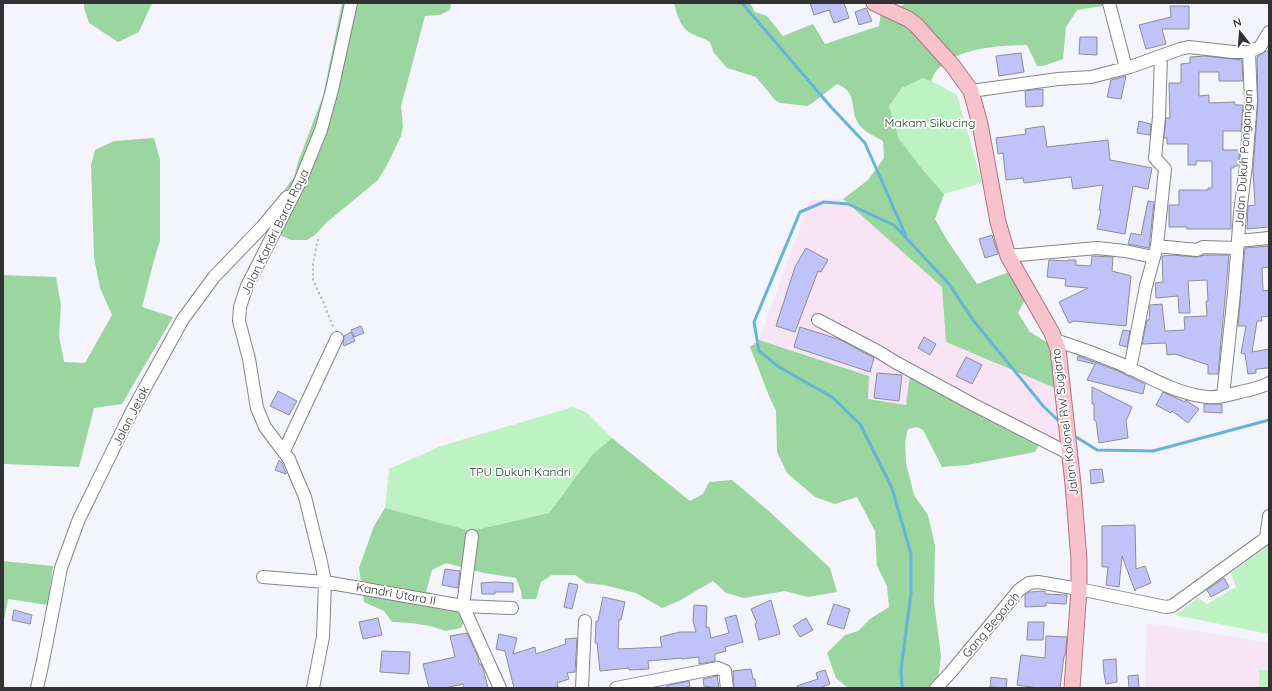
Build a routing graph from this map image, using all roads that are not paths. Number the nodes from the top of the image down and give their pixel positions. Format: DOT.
graph roads {
  1 [pos="351,3"];
  2 [pos="874,3"];
  3 [pos="1109,3"];
  4 [pos="1269,32"];
  5 [pos="1249,52"];
  6 [pos="1161,56"];
  7 [pos="1126,68"];
  8 [pos="971,91"];
  9 [pos="300,182"];
  10 [pos="1269,238"];
  11 [pos="1237,244"];
  12 [pos="1155,252"];
  13 [pos="1008,256"];
  14 [pos="818,320"];
  15 [pos="337,338"];
  16 [pos="1055,340"];
  17 [pos="1130,369"];
  18 [pos="1269,383"];
  19 [pos="1223,396"];
  20 [pos="284,451"];
  21 [pos="1070,454"];
  22 [pos="1269,516"];
  23 [pos="472,536"];
  24 [pos="1267,538"];
  25 [pos="263,577"];
  26 [pos="325,582"];
  27 [pos="1079,589"];
  28 [pos="464,608"];
  29 [pos="512,608"];
  30 [pos="585,621"];
  31 [pos="37,688"];
  32 [pos="313,688"];
  33 [pos="500,688"];
  34 [pos="582,688"];
  35 [pos="616,688"];
  36 [pos="727,688"];
  37 [pos="936,688"];
  38 [pos="1072,688"];
  1 -- 9 [label="street, Jalan Kandri Barat Raya"];
  2 -- 8 [label="main road, Jalan Kolonel RW Sugiarto"];
  3 -- 7 [label="street"];
  4 -- 5 [label="street"];
  5 -- 6 [label="street"];
  5 -- 11 [label="street, Jalan Dukuh Pongangan"];
  6 -- 7 [label="street"];
  6 -- 12 [label="street"];
  7 -- 8 [label="street"];
  8 -- 13 [label="main road, Jalan Kolonel RW Sugiarto"];
  9 -- 20 [label="street, Jalan Kandri Barat Raya"];
  9 -- 31 [label="street, Jalan Jetak"];
  10 -- 11 [label="street, Jalan Dukuh Pongangan"];
  11 -- 12 [label="street, Jalan Dukuh Pongangan"];
  11 -- 19 [label="street, Jalan Dukuh Pongangan"];
  12 -- 13 [label="street, Jalan Dukuh Pongangan"];
  12 -- 17 [label="street"];
  13 -- 16 [label="main road, Jalan Kolonel RW Sugiarto"];
  14 -- 21 [label="street"];
  15 -- 20 [label="street"];
  16 -- 17 [label="street"];
  16 -- 21 [label="main road, Jalan Kolonel RW Sugiarto"];
  17 -- 19 [label="street"];
  18 -- 19 [label="street"];
  20 -- 26 [label="street, Jalan Kandri Barat Raya"];
  21 -- 27 [label="main road, Jalan Kolonel RW Sugiarto"];
  22 -- 24 [label="street"];
  23 -- 28 [label="street"];
  24 -- 27 [label="street"];
  25 -- 26 [label="street, Kandri Utara II"];
  26 -- 28 [label="street, Kandri Utara II"];
  26 -- 32 [label="street, Jalan Kandri Barat Raya"];
  27 -- 37 [label="street, Gang Begoroh"];
  27 -- 38 [label="main road, Jalan Kolonel RW Sugiarto"];
  28 -- 29 [label="street, Kandri Utara II"];
  28 -- 33 [label="street"];
  30 -- 34 [label="street"];
  35 -- 36 [label="street"];
}
